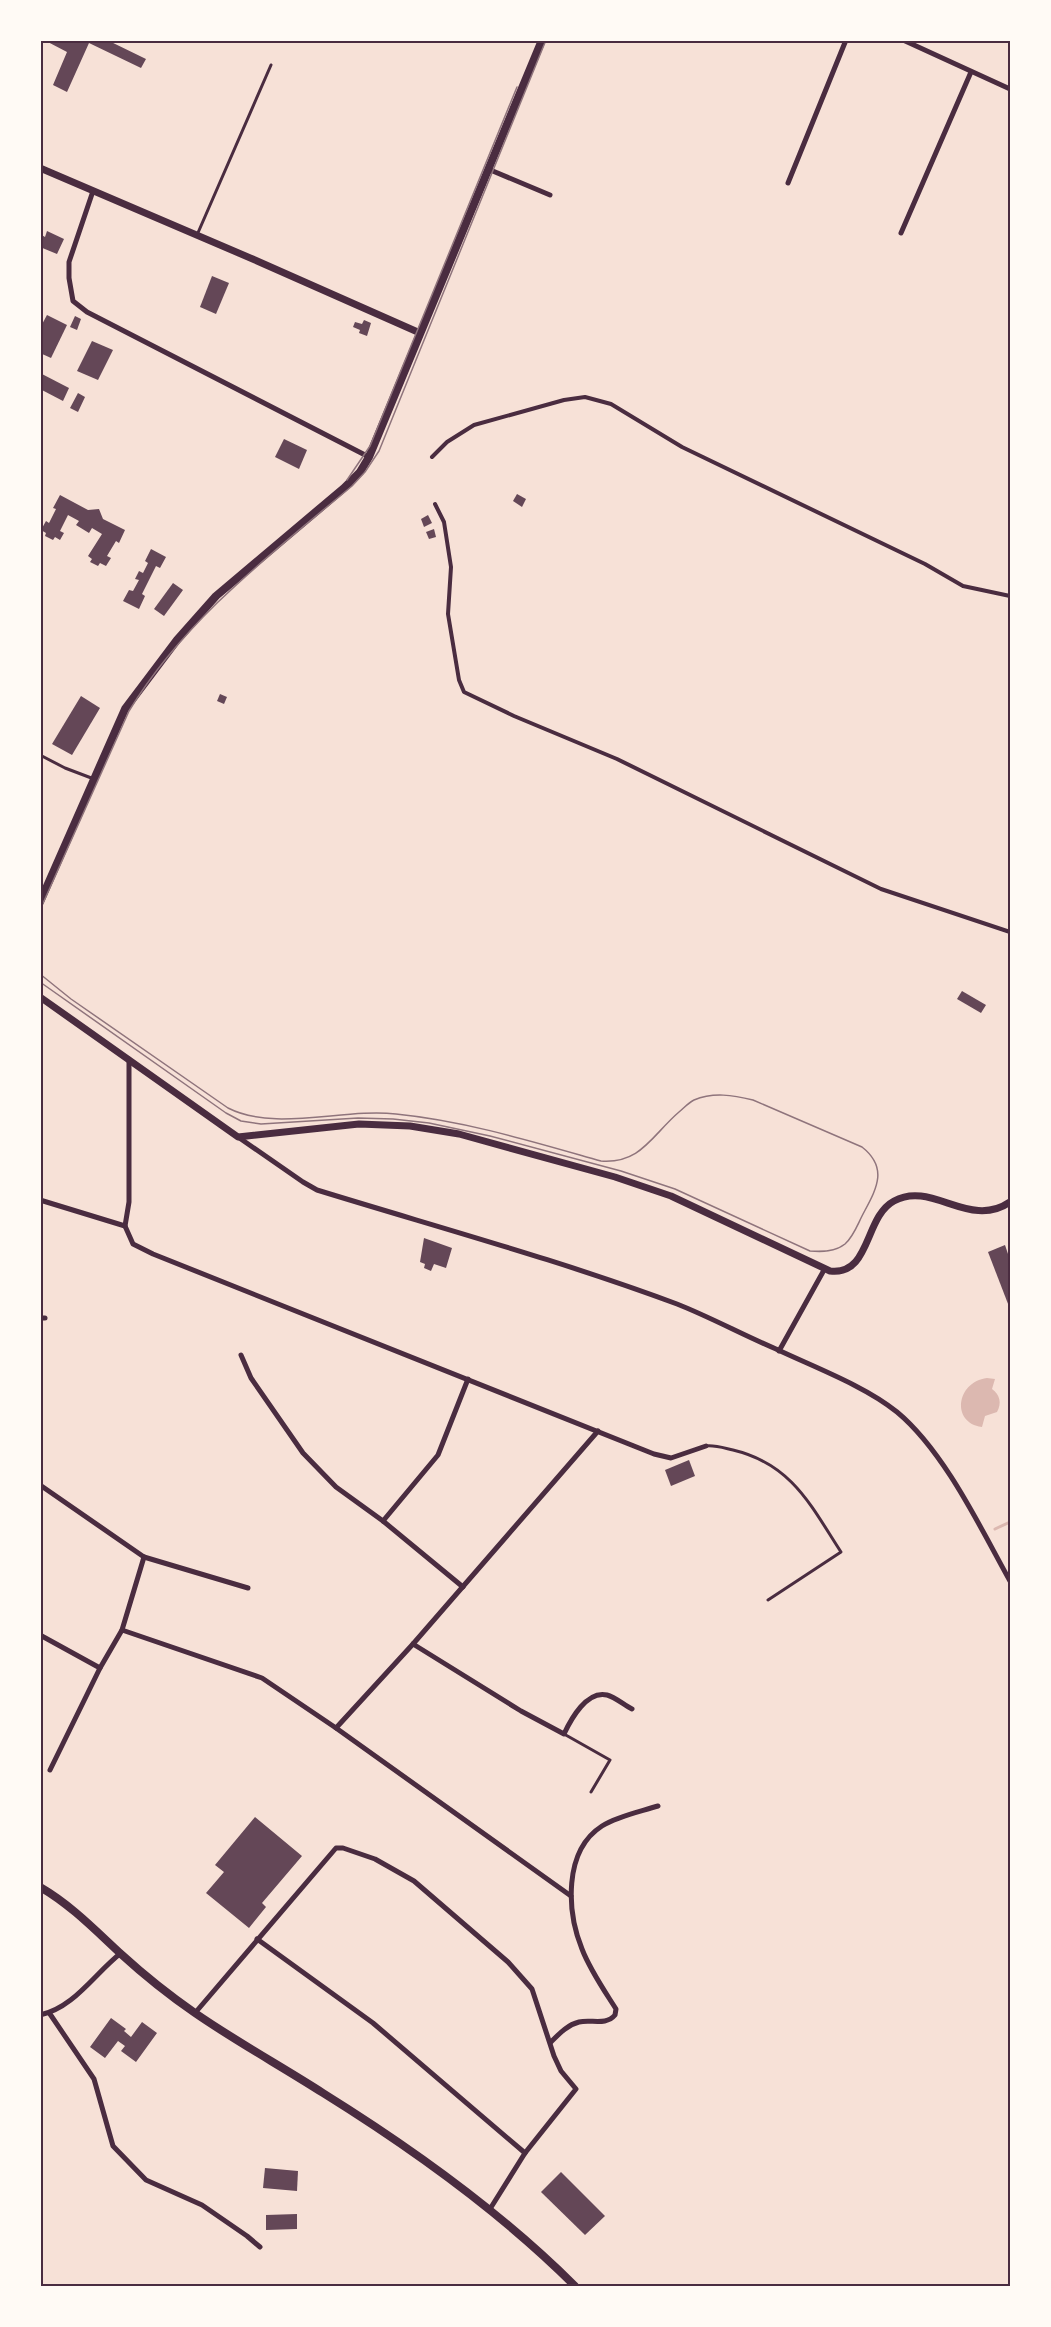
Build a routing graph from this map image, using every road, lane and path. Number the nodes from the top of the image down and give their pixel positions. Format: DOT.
graph roads {
  1 [pos="542,40"];
  2 [pos="846,40"];
  3 [pos="903,40"];
  4 [pos="271,65"];
  5 [pos="971,72"];
  6 [pos="1011,89"];
  7 [pos="40,168"];
  8 [pos="488,169"];
  9 [pos="788,183"];
  10 [pos="93,191"];
  11 [pos="550,195"];
  12 [pos="901,233"];
  13 [pos="197,235"];
  14 [pos="420,333"];
  15 [pos="369,457"];
  16 [pos="432,457"];
  17 [pos="435,504"];
  18 [pos="1011,596"];
  19 [pos="40,755"];
  20 [pos="94,779"];
  21 [pos="40,902"];
  22 [pos="1011,932"];
  23 [pos="40,997"];
  24 [pos="129,1058"];
  25 [pos="238,1137"];
  26 [pos="40,1200"];
  27 [pos="1011,1202"];
  28 [pos="125,1226"];
  29 [pos="824,1270"];
  30 [pos="779,1351"];
  31 [pos="241,1355"];
  32 [pos="468,1379"];
  33 [pos="598,1431"];
  34 [pos="706,1446"];
  35 [pos="40,1485"];
  36 [pos="383,1521"];
  37 [pos="144,1557"];
  38 [pos="1011,1581"];
  39 [pos="463,1587"];
  40 [pos="248,1588"];
  41 [pos="768,1600"];
  42 [pos="122,1630"];
  43 [pos="40,1635"];
  44 [pos="413,1644"];
  45 [pos="100,1668"];
  46 [pos="632,1709"];
  47 [pos="336,1728"];
  48 [pos="564,1734"];
  49 [pos="50,1770"];
  50 [pos="591,1792"];
  51 [pos="658,1806"];
  52 [pos="40,1887"];
  53 [pos="571,1896"];
  54 [pos="257,1939"];
  55 [pos="121,1953"];
  56 [pos="50,2013"];
  57 [pos="195,2013"];
  58 [pos="40,2016"];
  59 [pos="551,2042"];
  60 [pos="525,2153"];
  61 [pos="490,2209"];
  62 [pos="260,2247"];
  63 [pos="575,2286"];
  1 -- 8 [label="main road"];
  2 -- 9 [label="street"];
  3 -- 5 [label="street"];
  4 -- 13 [label="lane"];
  5 -- 6 [label="street"];
  5 -- 12 [label="street"];
  7 -- 10 [label="street"];
  8 -- 11 [label="street"];
  8 -- 14 [label="main road"];
  10 -- 13 [label="street"];
  10 -- 15 [label="street"];
  13 -- 14 [label="street"];
  14 -- 15 [label="main road"];
  15 -- 20 [label="main road"];
  16 -- 18 [label="street"];
  17 -- 22 [label="street"];
  19 -- 20 [label="lane"];
  20 -- 21 [label="main road"];
  23 -- 24 [label="street"];
  24 -- 25 [label="street"];
  24 -- 28 [label="street"];
  25 -- 29 [label="street"];
  25 -- 30 [label="street"];
  26 -- 28 [label="street"];
  27 -- 29 [label="street"];
  28 -- 32 [label="street"];
  29 -- 30 [label="street"];
  30 -- 38 [label="street"];
  31 -- 36 [label="street"];
  32 -- 33 [label="street"];
  32 -- 36 [label="street"];
  33 -- 34 [label="street"];
  33 -- 39 [label="street"];
  34 -- 41 [label="lane"];
  35 -- 37 [label="street"];
  36 -- 39 [label="street"];
  37 -- 40 [label="street"];
  37 -- 42 [label="street"];
  39 -- 44 [label="street"];
  42 -- 45 [label="street"];
  42 -- 47 [label="street"];
  43 -- 45 [label="street"];
  44 -- 47 [label="street"];
  44 -- 48 [label="street"];
  45 -- 49 [label="street"];
  46 -- 48 [label="street"];
  47 -- 53 [label="street"];
  48 -- 50 [label="lane"];
  51 -- 53 [label="street"];
  52 -- 55 [label="main road"];
  53 -- 59 [label="street"];
  54 -- 57 [label="street"];
  54 -- 59 [label="street"];
  54 -- 60 [label="street"];
  55 -- 56 [label="street"];
  55 -- 57 [label="main road"];
  56 -- 58 [label="street"];
  56 -- 62 [label="street"];
  57 -- 61 [label="main road"];
  59 -- 60 [label="street"];
  60 -- 61 [label="street"];
  61 -- 63 [label="main road"];
}
